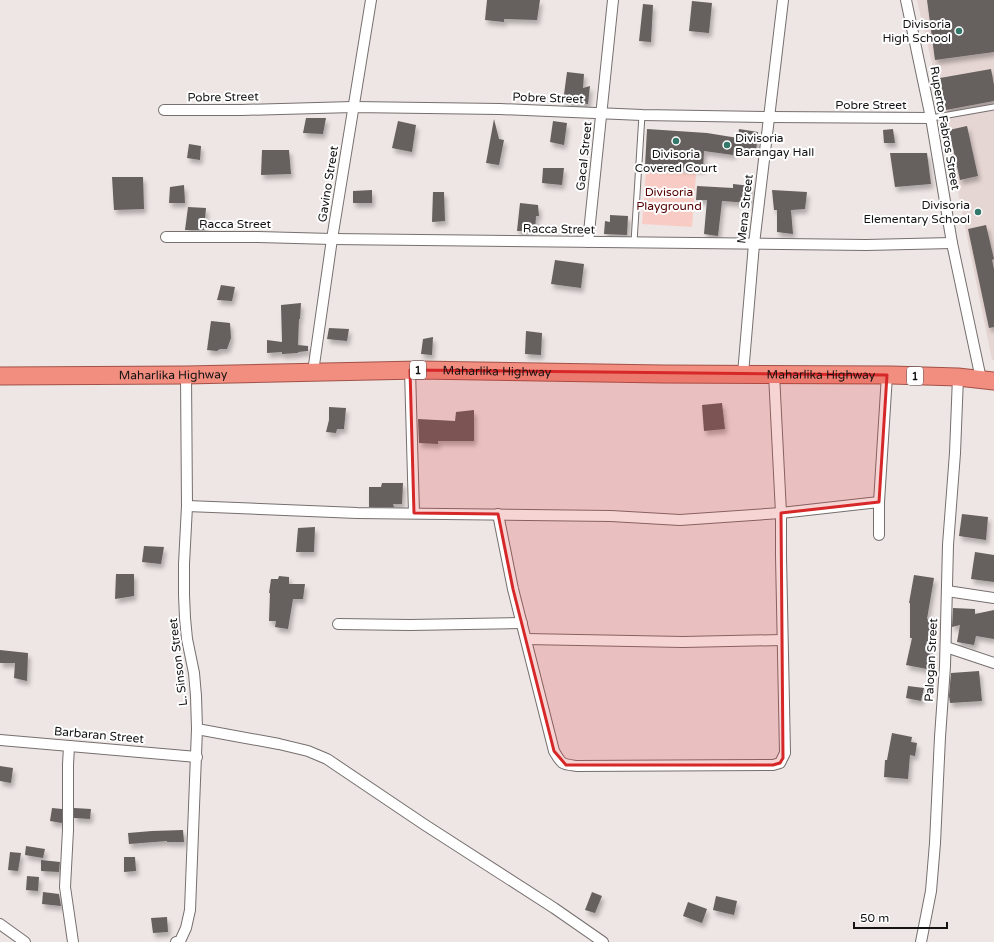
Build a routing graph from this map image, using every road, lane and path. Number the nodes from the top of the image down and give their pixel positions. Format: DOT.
graph roads {
  1 [pos="371,0"];
  2 [pos="613,0"];
  3 [pos="783,0"];
  4 [pos="906,0"];
  5 [pos="353,106"];
  6 [pos="994,107"];
  7 [pos="164,110"];
  8 [pos="601,113"];
  9 [pos="642,115"];
  10 [pos="769,117"];
  11 [pos="931,118"];
  12 [pos="166,237"];
  13 [pos="332,239"];
  14 [pos="588,242"];
  15 [pos="634,242"];
  16 [pos="952,243"];
  17 [pos="754,244"];
  18 [pos="410,370"];
  19 [pos="313,372"];
  20 [pos="743,374"];
  21 [pos="774,374"];
  22 [pos="186,375"];
  23 [pos="887,375"];
  24 [pos="0,376"];
  25 [pos="958,377"];
  26 [pos="987,380"];
  27 [pos="879,502"];
  28 [pos="187,506"];
  29 [pos="781,513"];
  30 [pos="414,514"];
  31 [pos="498,514"];
  32 [pos="879,535"];
  33 [pos="947,591"];
  34 [pos="994,598"];
  35 [pos="522,623"];
  36 [pos="338,624"];
  37 [pos="526,639"];
  38 [pos="782,640"];
  39 [pos="946,647"];
  40 [pos="994,663"];
  41 [pos="197,729"];
  42 [pos="0,740"];
  43 [pos="70,746"];
  44 [pos="197,757"];
  45 [pos="0,924"];
  46 [pos="25,942"];
  47 [pos="72,942"];
  48 [pos="176,942"];
  49 [pos="604,942"];
  50 [pos="921,942"];
  1 -- 5 [label="street, Gavino Street"];
  2 -- 8 [label="street, Gacal Street"];
  3 -- 10 [label="street, Mena Street"];
  4 -- 11 [label="street, Ruperto Fabros Street"];
  5 -- 7 [label="street, Pobre Street"];
  5 -- 8 [label="street, Pobre Street"];
  5 -- 13 [label="street, Gavino Street"];
  6 -- 11 [label="lane"];
  8 -- 9 [label="street, Pobre Street"];
  8 -- 14 [label="street, Gacal Street"];
  9 -- 10 [label="street, Pobre Street"];
  9 -- 15 [label="lane"];
  10 -- 11 [label="street, Pobre Street"];
  10 -- 17 [label="street, Mena Street"];
  11 -- 16 [label="street, Ruperto Fabros Street"];
  12 -- 13 [label="street, Racca Street"];
  13 -- 14 [label="street, Racca Street"];
  13 -- 19 [label="street, Gavino Street"];
  14 -- 15 [label="street, Racca Street"];
  15 -- 17 [label="street, Racca Street"];
  16 -- 17 [label="street, Racca Street"];
  16 -- 26 [label="street, Ruperto Fabros Street"];
  17 -- 20 [label="street, Mena Street"];
  18 -- 19 [label="highway, Maharlika Highway / 1"];
  18 -- 20 [label="highway, Maharlika Highway / 1"];
  18 -- 30 [label="street"];
  19 -- 22 [label="highway, Maharlika Highway / 1"];
  20 -- 21 [label="highway, Maharlika Highway / 1"];
  21 -- 23 [label="highway, Maharlika Highway / 1"];
  21 -- 29 [label="street"];
  22 -- 24 [label="highway, Maharlika Highway / 1"];
  22 -- 28 [label="street, L. Sinson Street"];
  23 -- 25 [label="highway, Maharlika Highway / 1"];
  23 -- 27 [label="street"];
  25 -- 26 [label="highway, Maharlika Highway / 1"];
  25 -- 33 [label="street, Palogan Street"];
  27 -- 29 [label="street"];
  27 -- 32 [label="street"];
  28 -- 30 [label="street"];
  28 -- 41 [label="street, L. Sinson Street"];
  29 -- 31 [label="street"];
  29 -- 38 [label="street"];
  30 -- 31 [label="street"];
  31 -- 35 [label="street"];
  33 -- 34 [label="street"];
  33 -- 39 [label="street, Palogan Street"];
  35 -- 36 [label="street"];
  35 -- 37 [label="street"];
  37 -- 38 [label="street"];
  37 -- 38 [label="street"];
  39 -- 40 [label="street"];
  39 -- 50 [label="street, Palogan Street"];
  41 -- 44 [label="street, L. Sinson Street"];
  41 -- 49 [label="street"];
  42 -- 43 [label="street, Barbaran Street"];
  43 -- 44 [label="street, Barbaran Street"];
  43 -- 47 [label="street"];
  44 -- 48 [label="street, L. Sinson Street"];
  45 -- 46 [label="street"];
}
